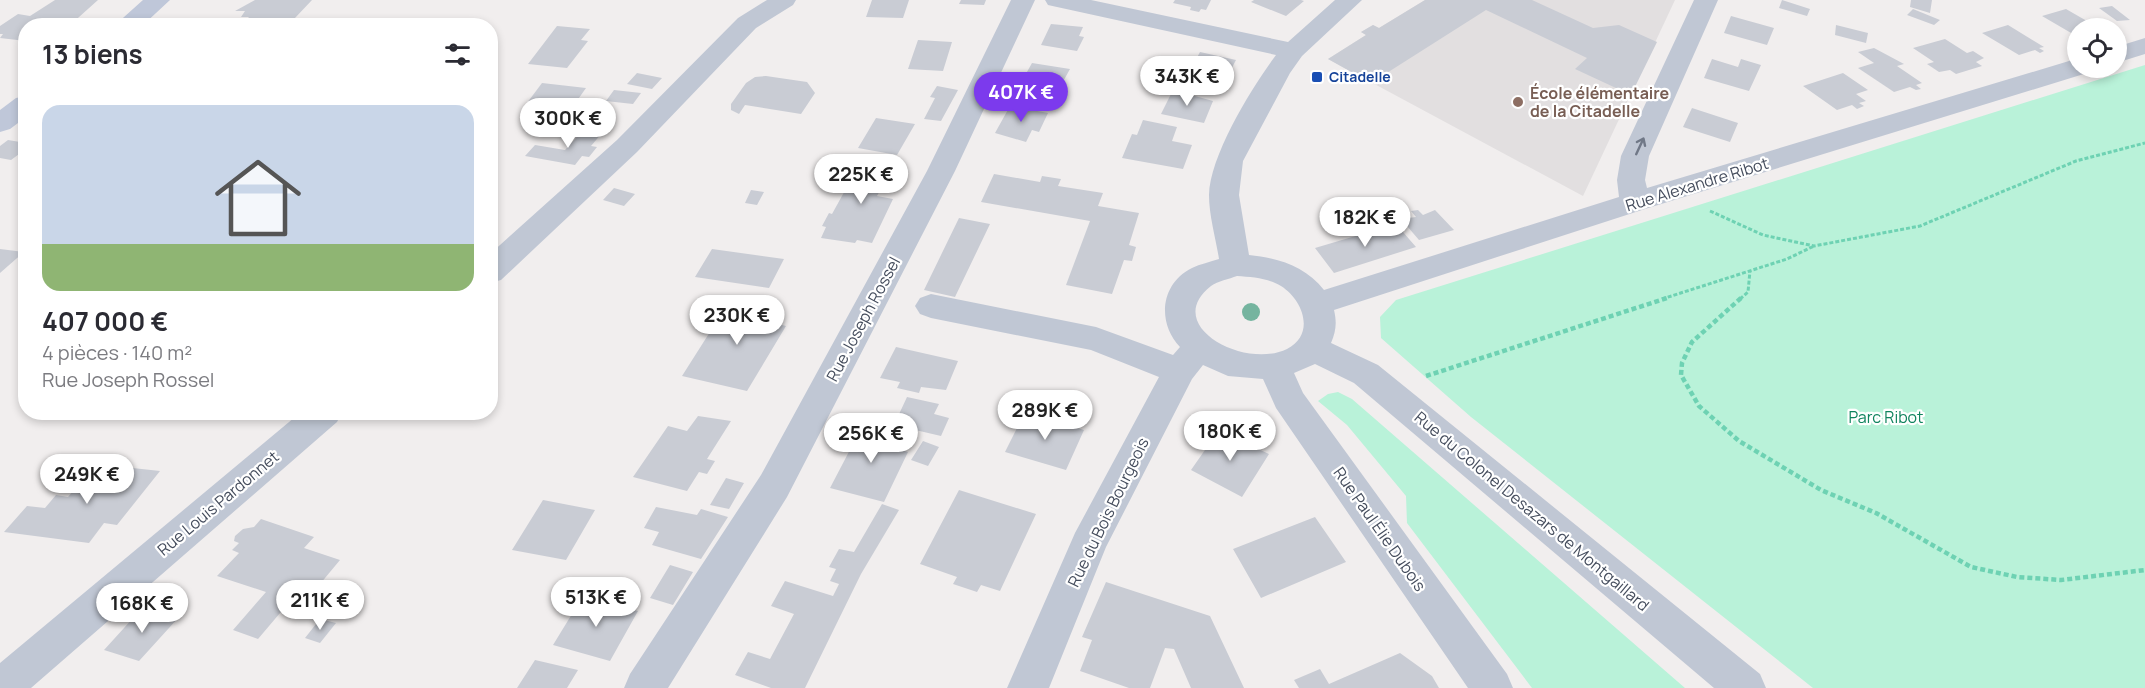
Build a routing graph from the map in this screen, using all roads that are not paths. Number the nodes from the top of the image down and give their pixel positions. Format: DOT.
graph roads {
  1 [pos="158,0"];
  2 [pos="784,0"];
  3 [pos="1023,0"];
  4 [pos="1057,0"];
  5 [pos="1350,0"];
  6 [pos="1706,0"];
  7 [pos="136,18"];
  8 [pos="2145,46"];
  9 [pos="1293,51"];
  10 [pos="2127,52"];
  11 [pos="2067,70"];
  12 [pos="18,110"];
  13 [pos="0,123"];
  14 [pos="1635,202"];
  15 [pos="498,265"];
  16 [pos="1235,265"];
  17 [pos="1317,304"];
  18 [pos="931,306"];
  19 [pos="1311,348"];
  20 [pos="1189,360"];
  21 [pos="1275,367"];
  22 [pos="316,420"];
  23 [pos="1,688"];
  24 [pos="645,688"];
  25 [pos="1028,688"];
  26 [pos="1492,688"];
  27 [pos="1745,688"];
  1 -- 7 [label="main road"];
  2 -- 15 [label="street"];
  3 -- 24 [label="street, Rue Joseph Rossel"];
  4 -- 9 [label="street"];
  5 -- 9 [label="street"];
  14 -- 6 [label="street, one-way"];
  8 -- 10 [label="street"];
  9 -- 16 [label="street"];
  11 -- 14 [label="street, Rue Alexandre Ribot"];
  12 -- 13 [label="main road"];
  14 -- 17 [label="street, Rue Alexandre Ribot"];
  16 -- 17 [label="street"];
  16 -- 20 [label="street"];
  17 -- 19 [label="street"];
  18 -- 20 [label="street"];
  19 -- 21 [label="street"];
  19 -- 27 [label="street, Rue du Colonel Desazars de Montgaillard"];
  20 -- 21 [label="street"];
  20 -- 25 [label="street, Rue du Bois Bourgeois"];
  21 -- 26 [label="street, Rue Paul Élie Dubois"];
  22 -- 23 [label="street, Rue Louis Pardonnet"];
}
